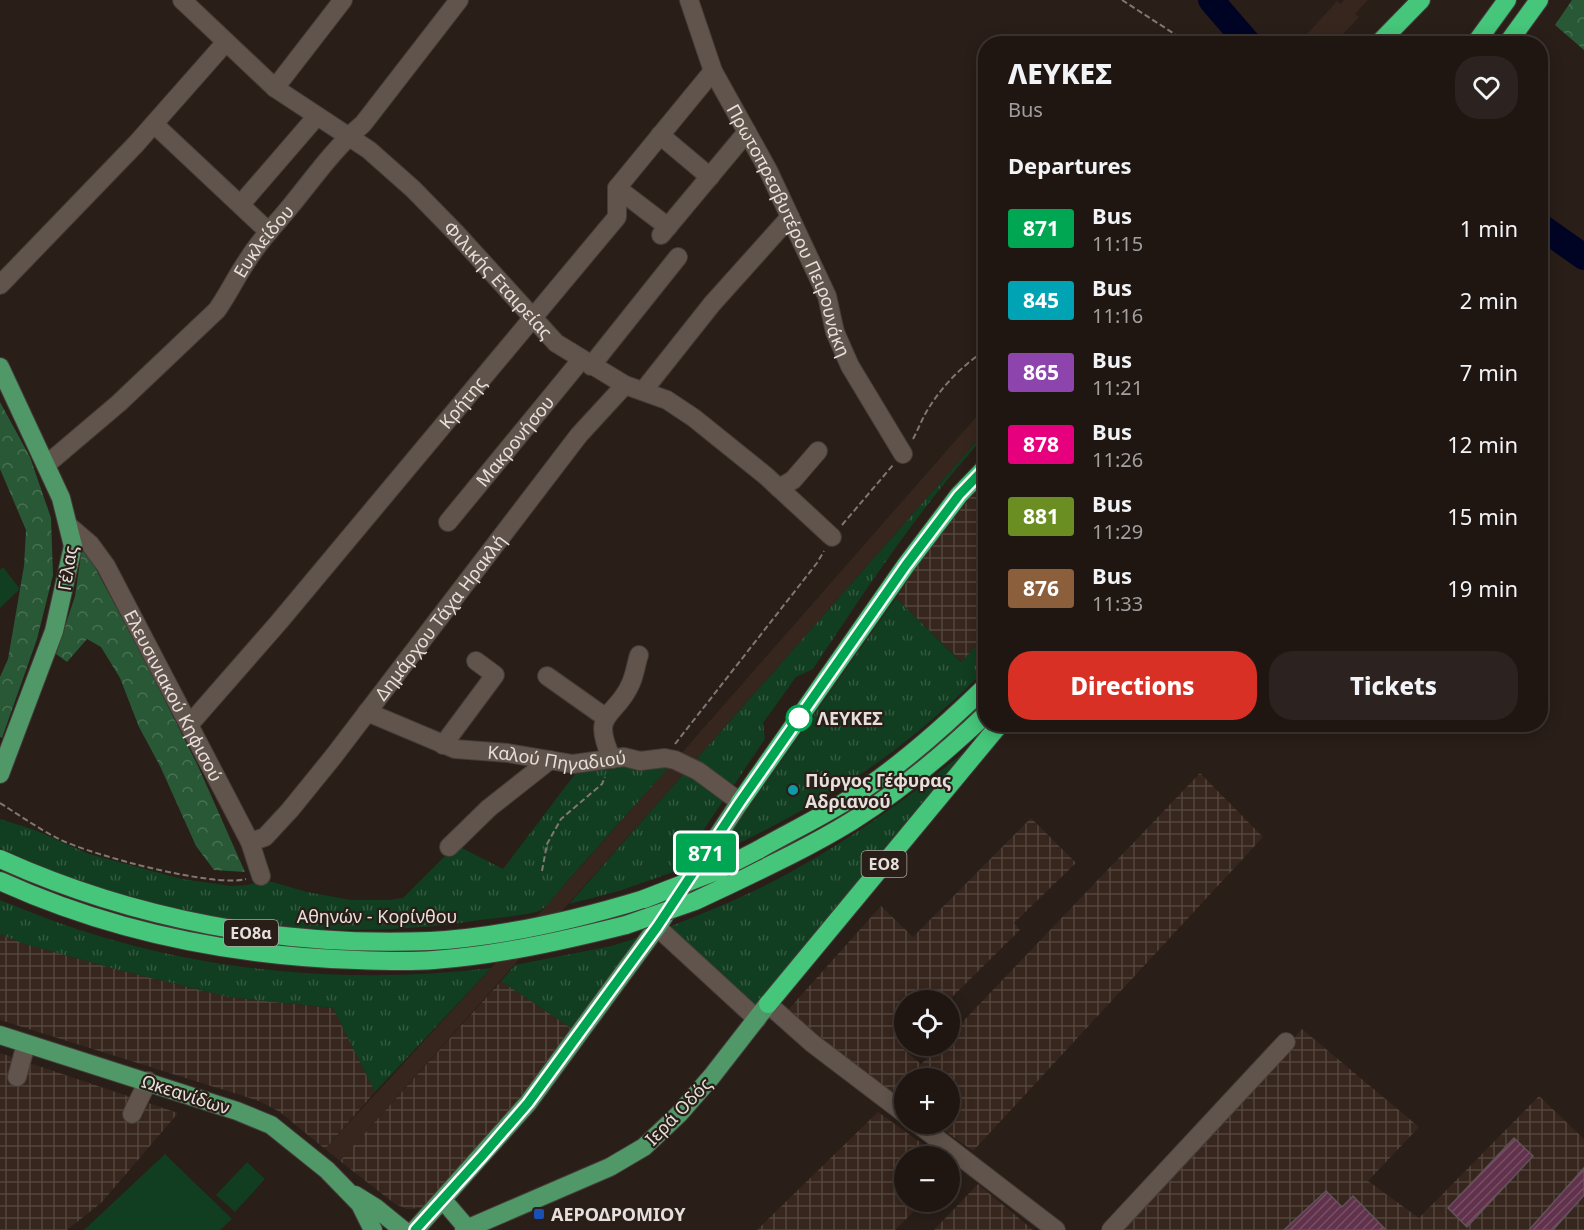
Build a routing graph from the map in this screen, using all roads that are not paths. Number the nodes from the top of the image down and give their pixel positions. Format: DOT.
graph roads {
  1 [pos="182,0"];
  2 [pos="343,0"];
  3 [pos="459,0"];
  4 [pos="688,0"];
  5 [pos="1421,0"];
  6 [pos="1507,0"];
  7 [pos="1539,0"];
  8 [pos="1385,36"];
  9 [pos="1480,36"];
  10 [pos="1513,36"];
  11 [pos="226,42"];
  12 [pos="713,71"];
  13 [pos="275,88"];
  14 [pos="317,116"];
  15 [pos="154,124"];
  16 [pos="747,132"];
  17 [pos="660,135"];
  18 [pos="348,137"];
  19 [pos="710,177"];
  20 [pos="617,188"];
  21 [pos="241,204"];
  22 [pos="790,217"];
  23 [pos="269,232"];
  24 [pos="678,257"];
  25 [pos="0,285"];
  26 [pos="532,318"];
  27 [pos="586,363"];
  28 [pos="0,367"];
  29 [pos="634,388"];
  30 [pos="818,451"];
  31 [pos="903,454"];
  32 [pos="46,465"];
  33 [pos="978,475"];
  34 [pos="779,488"];
  35 [pos="448,522"];
  36 [pos="69,526"];
  37 [pos="832,537"];
  38 [pos="639,655"];
  39 [pos="476,661"];
  40 [pos="547,676"];
  41 [pos="978,693"];
  42 [pos="367,712"];
  43 [pos="605,717"];
  44 [pos="978,721"];
  45 [pos="189,724"];
  46 [pos="993,732"];
  47 [pos="443,745"];
  48 [pos="3,755"];
  49 [pos="612,759"];
  50 [pos="550,760"];
  51 [pos="0,774"];
  52 [pos="740,802"];
  53 [pos="250,842"];
  54 [pos="449,847"];
  55 [pos="6,862"];
  56 [pos="261,876"];
  57 [pos="2,882"];
  58 [pos="657,927"];
  59 [pos="763,1011"];
  60 [pos="0,1035"];
  61 [pos="1286,1042"];
  62 [pos="26,1044"];
  63 [pos="17,1077"];
  64 [pos="148,1081"];
  65 [pos="894,1105"];
  66 [pos="132,1114"];
  67 [pos="931,1134"];
  68 [pos="351,1193"];
  69 [pos="443,1200"];
  70 [pos="422,1227"];
  71 [pos="465,1229"];
  72 [pos="373,1230"];
  73 [pos="403,1230"];
  74 [pos="1056,1230"];
  75 [pos="1111,1230"];
  1 -- 11 [label="street, Φιλικής Εταιρείας"];
  2 -- 13 [label="street"];
  3 -- 18 [label="street, Ευκλείδου"];
  4 -- 12 [label="street, Πρωτοπρεσβυτέρου Πειρουνάκη"];
  5 -- 8 [label="highway"];
  6 -- 9 [label="highway"];
  7 -- 10 [label="highway"];
  11 -- 13 [label="street, Φιλικής Εταιρείας"];
  11 -- 15 [label="street"];
  12 -- 16 [label="street, Πρωτοπρεσβυτέρου Πειρουνάκη"];
  12 -- 17 [label="street"];
  13 -- 14 [label="street, Φιλικής Εταιρείας"];
  14 -- 18 [label="street, Φιλικής Εταιρείας"];
  14 -- 21 [label="street"];
  15 -- 21 [label="street"];
  15 -- 25 [label="street"];
  16 -- 19 [label="street"];
  16 -- 22 [label="street, Πρωτοπρεσβυτέρου Πειρουνάκη"];
  17 -- 19 [label="street"];
  17 -- 20 [label="street"];
  18 -- 23 [label="street, Ευκλείδου"];
  18 -- 26 [label="street, Φιλικής Εταιρείας"];
  19 -- 20 [label="street"];
  20 -- 26 [label="street, Κρήτης"];
  21 -- 23 [label="street"];
  22 -- 29 [label="street, Δημάρχου Τάχα Ηρακλή"];
  22 -- 31 [label="street, Πρωτοπρεσβυτέρου Πειρουνάκη"];
  23 -- 32 [label="street, Ευκλείδου"];
  24 -- 27 [label="street, Μακρονήσου"];
  26 -- 27 [label="street, Φιλικής Εταιρείας"];
  26 -- 45 [label="street, Κρήτης"];
  27 -- 29 [label="street, Φιλικής Εταιρείας"];
  27 -- 35 [label="street, Μακρονήσου"];
  28 -- 32 [label="main road, Γέλας"];
  29 -- 34 [label="street, Φιλικής Εταιρείας"];
  29 -- 42 [label="street, Δημάρχου Τάχα Ηρακλή"];
  30 -- 34 [label="street"];
  32 -- 36 [label="main road, Γέλας"];
  33 -- 52 [label="highway"];
  34 -- 37 [label="street, Φιλικής Εταιρείας"];
  36 -- 45 [label="street, Ελευσινιακού Κηφισού"];
  36 -- 48 [label="main road, Γέλας"];
  38 -- 43 [label="street"];
  39 -- 47 [label="street"];
  40 -- 43 [label="street"];
  41 -- 55 [label="highway, Αθηνών - Κορίνθου / ΕΟ8α, bridge"];
  42 -- 47 [label="street, Καλού Πηγαδιού"];
  42 -- 53 [label="street, Δημάρχου Τάχα Ηρακλή"];
  43 -- 49 [label="street"];
  44 -- 57 [label="highway, ΕΟ8α, bridge"];
  45 -- 53 [label="street, Ελευσινιακού Κηφισού"];
  46 -- 59 [label="highway, ΕΟ8"];
  47 -- 50 [label="street, Καλού Πηγαδιού"];
  48 -- 51 [label="main road, Γέλας"];
  49 -- 50 [label="street, Καλού Πηγαδιού"];
  49 -- 52 [label="street, Καλού Πηγαδιού"];
  50 -- 54 [label="street"];
  52 -- 58 [label="main road"];
  53 -- 56 [label="street, Ελευσινιακού Κηφισού"];
  58 -- 59 [label="street"];
  58 -- 69 [label="main road"];
  59 -- 65 [label="street"];
  59 -- 71 [label="main road, Ιερά Οδός / ΕΟ8"];
  60 -- 62 [label="main road, Ωκεανίδων"];
  61 -- 75 [label="street"];
  62 -- 63 [label="street"];
  62 -- 64 [label="main road, Ωκεανίδων"];
  64 -- 66 [label="street"];
  64 -- 68 [label="main road, Ωκεανίδων"];
  67 -- 74 [label="street"];
  68 -- 72 [label="main road, Ωκεανίδων"];
  68 -- 73 [label="main road, Ωκεανίδων"];
  69 -- 70 [label="main road"];
  69 -- 71 [label="main road"];
}
